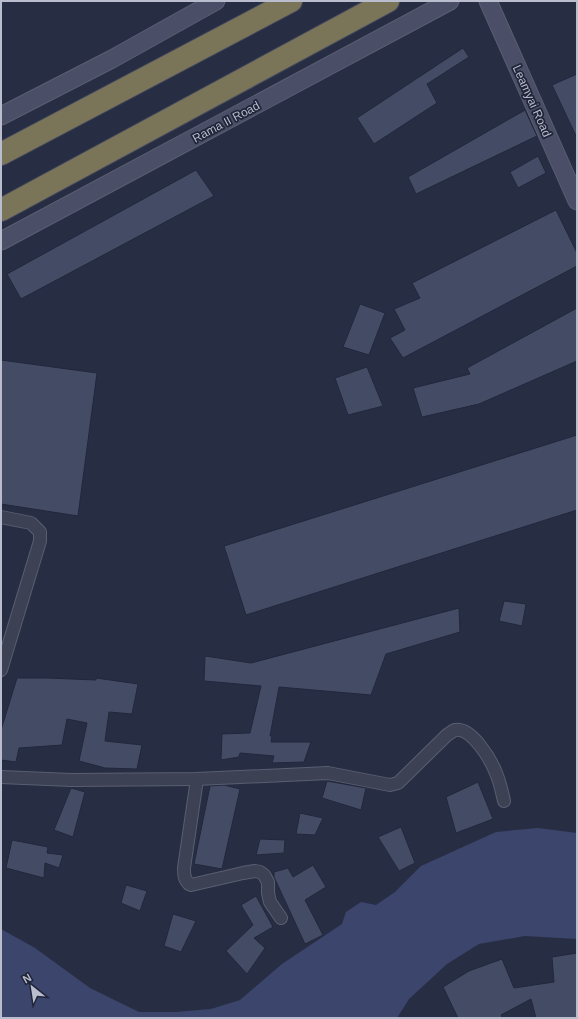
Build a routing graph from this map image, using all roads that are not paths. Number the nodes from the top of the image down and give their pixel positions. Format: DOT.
graph roads {
  1 [pos="216,1"];
  2 [pos="291,1"];
  3 [pos="388,1"];
  4 [pos="450,1"];
  5 [pos="488,1"];
  6 [pos="1,116"];
  7 [pos="1,154"];
  8 [pos="577,201"];
  9 [pos="1,210"];
  10 [pos="1,241"];
  11 [pos="1,517"];
  12 [pos="1,670"];
  13 [pos="1,777"];
  14 [pos="197,779"];
  15 [pos="504,801"];
  16 [pos="280,918"];
  1 -- 6 [label="main road"];
  2 -- 7 [label="highway"];
  3 -- 9 [label="highway"];
  4 -- 10 [label="main road, Rama II Road"];
  5 -- 8 [label="main road, Leamyai Road"];
  11 -- 12 [label="street"];
  13 -- 14 [label="street"];
  14 -- 15 [label="street"];
  14 -- 16 [label="street"];
}
